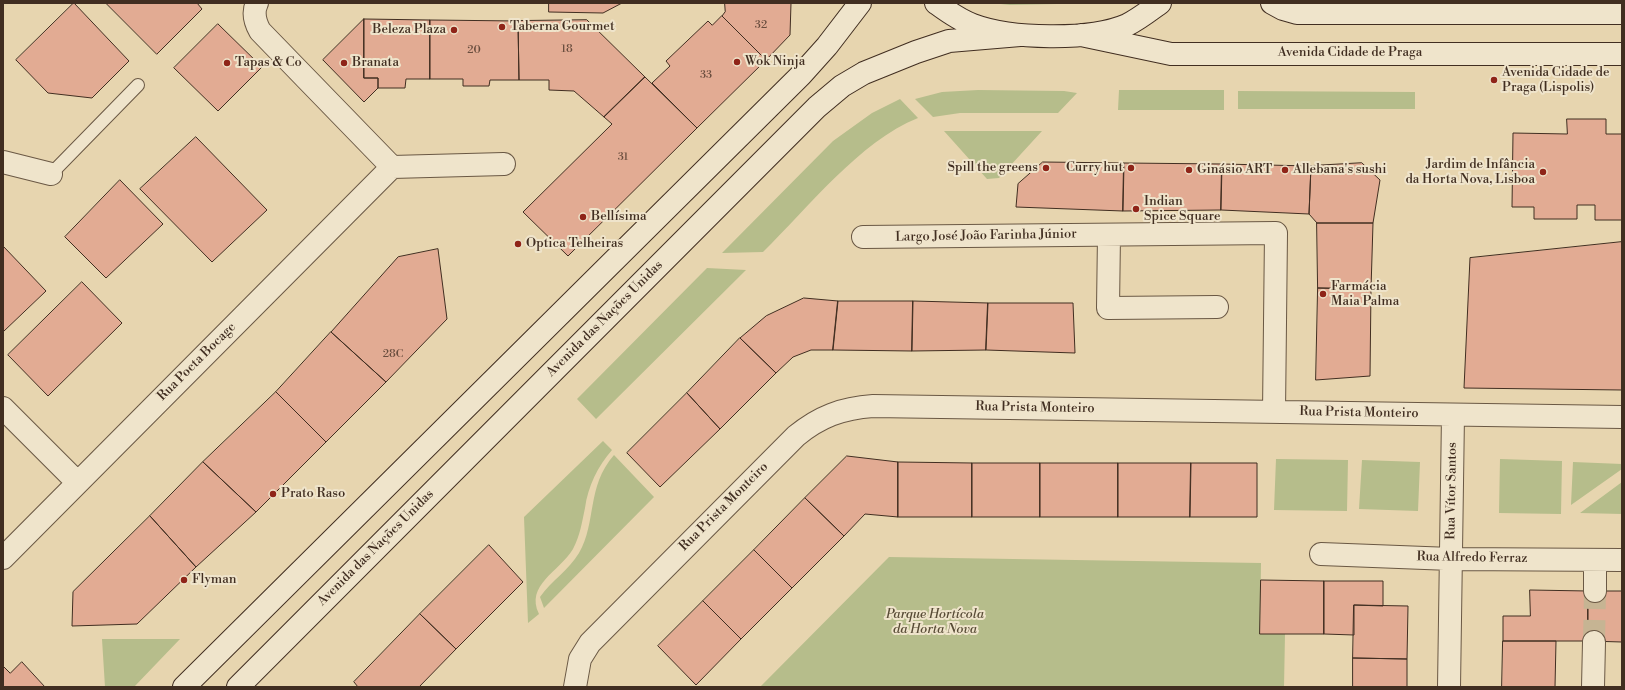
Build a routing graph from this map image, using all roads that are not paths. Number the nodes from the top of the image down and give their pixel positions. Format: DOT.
graph roads {
  1 [pos="257,3"];
  2 [pos="860,3"];
  3 [pos="936,3"];
  4 [pos="1160,3"];
  5 [pos="1272,3"];
  6 [pos="1622,14"];
  7 [pos="1020,35"];
  8 [pos="1081,35"];
  9 [pos="1622,54"];
  10 [pos="138,85"];
  11 [pos="3,162"];
  12 [pos="504,164"];
  13 [pos="392,167"];
  14 [pos="50,174"];
  15 [pos="1109,235"];
  16 [pos="863,237"];
  17 [pos="1217,307"];
  18 [pos="3,408"];
  19 [pos="1274,412"];
  20 [pos="1452,414"];
  21 [pos="1622,417"];
  22 [pos="77,482"];
  23 [pos="1321,554"];
  24 [pos="3,558"];
  25 [pos="1451,559"];
  26 [pos="1595,560"];
  27 [pos="1622,560"];
  28 [pos="1595,591"];
  29 [pos="1594,642"];
  30 [pos="184,687"];
  31 [pos="238,687"];
  32 [pos="575,687"];
  33 [pos="1449,687"];
  34 [pos="1593,687"];
  1 -- 13 [label="street"];
  2 -- 30 [label="street"];
  3 -- 7 [label="street"];
  4 -- 8 [label="street"];
  5 -- 6 [label="street"];
  7 -- 8 [label="street"];
  7 -- 31 [label="street, Avenida das Nações Unidas"];
  8 -- 9 [label="street, Avenida Cidade de Praga"];
  10 -- 14 [label="lane"];
  11 -- 14 [label="street"];
  12 -- 13 [label="street"];
  13 -- 22 [label="street, Rua Poeta Bocage"];
  15 -- 16 [label="street, Largo José João Farinha Júnior"];
  15 -- 17 [label="street"];
  15 -- 19 [label="street, Largo José João Farinha Júnior"];
  18 -- 22 [label="street"];
  19 -- 20 [label="street, Rua Prista Monteiro"];
  19 -- 32 [label="street, Rua Prista Monteiro"];
  20 -- 21 [label="street, Rua Prista Monteiro"];
  20 -- 25 [label="street, Rua Vítor Santos"];
  22 -- 24 [label="street, Rua Poeta Bocage"];
  23 -- 25 [label="street, Rua Alfredo Ferraz"];
  25 -- 26 [label="street, Rua Alfredo Ferraz"];
  25 -- 33 [label="street, Rua Vítor Santos"];
  26 -- 27 [label="street, Rua Alfredo Ferraz"];
  26 -- 28 [label="street"];
  29 -- 34 [label="street"];
}
